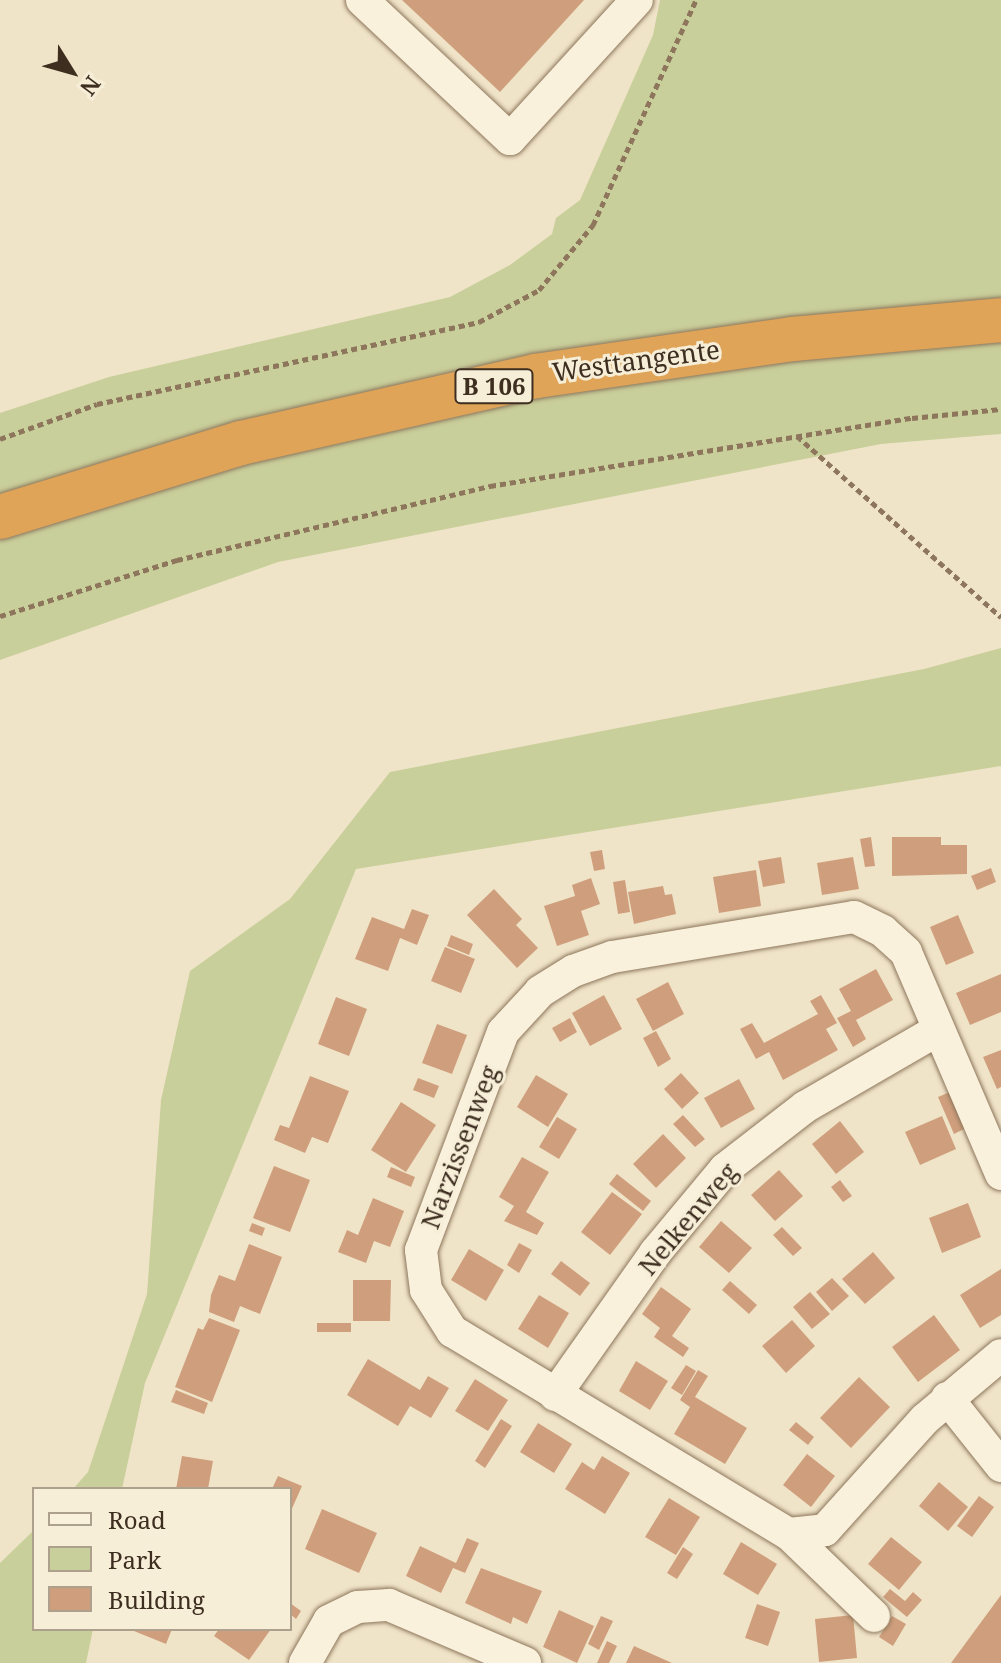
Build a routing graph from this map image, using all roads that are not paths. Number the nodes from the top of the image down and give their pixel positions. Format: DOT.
graph roads {
  1 [pos="362,0"];
  2 [pos="637,0"];
  3 [pos="1001,320"];
  4 [pos="0,517"];
  5 [pos="938,1030"];
  6 [pos="1001,1174"];
  7 [pos="1001,1355"];
  8 [pos="555,1395"];
  9 [pos="947,1398"];
  10 [pos="1001,1466"];
  11 [pos="789,1534"];
  12 [pos="874,1616"];
  13 [pos="305,1663"];
  14 [pos="525,1663"];
  1 -- 2 [label="street"];
  3 -- 4 [label="highway, Westtangente / B 106"];
  5 -- 6 [label="street, Narzissenweg"];
  5 -- 8 [label="street, Nelkenweg"];
  5 -- 8 [label="street, Narzissenweg"];
  7 -- 9 [label="street"];
  8 -- 11 [label="street, Narzissenweg"];
  9 -- 10 [label="street"];
  9 -- 11 [label="street"];
  11 -- 12 [label="street, Narzissenweg"];
  13 -- 14 [label="street"];
}
